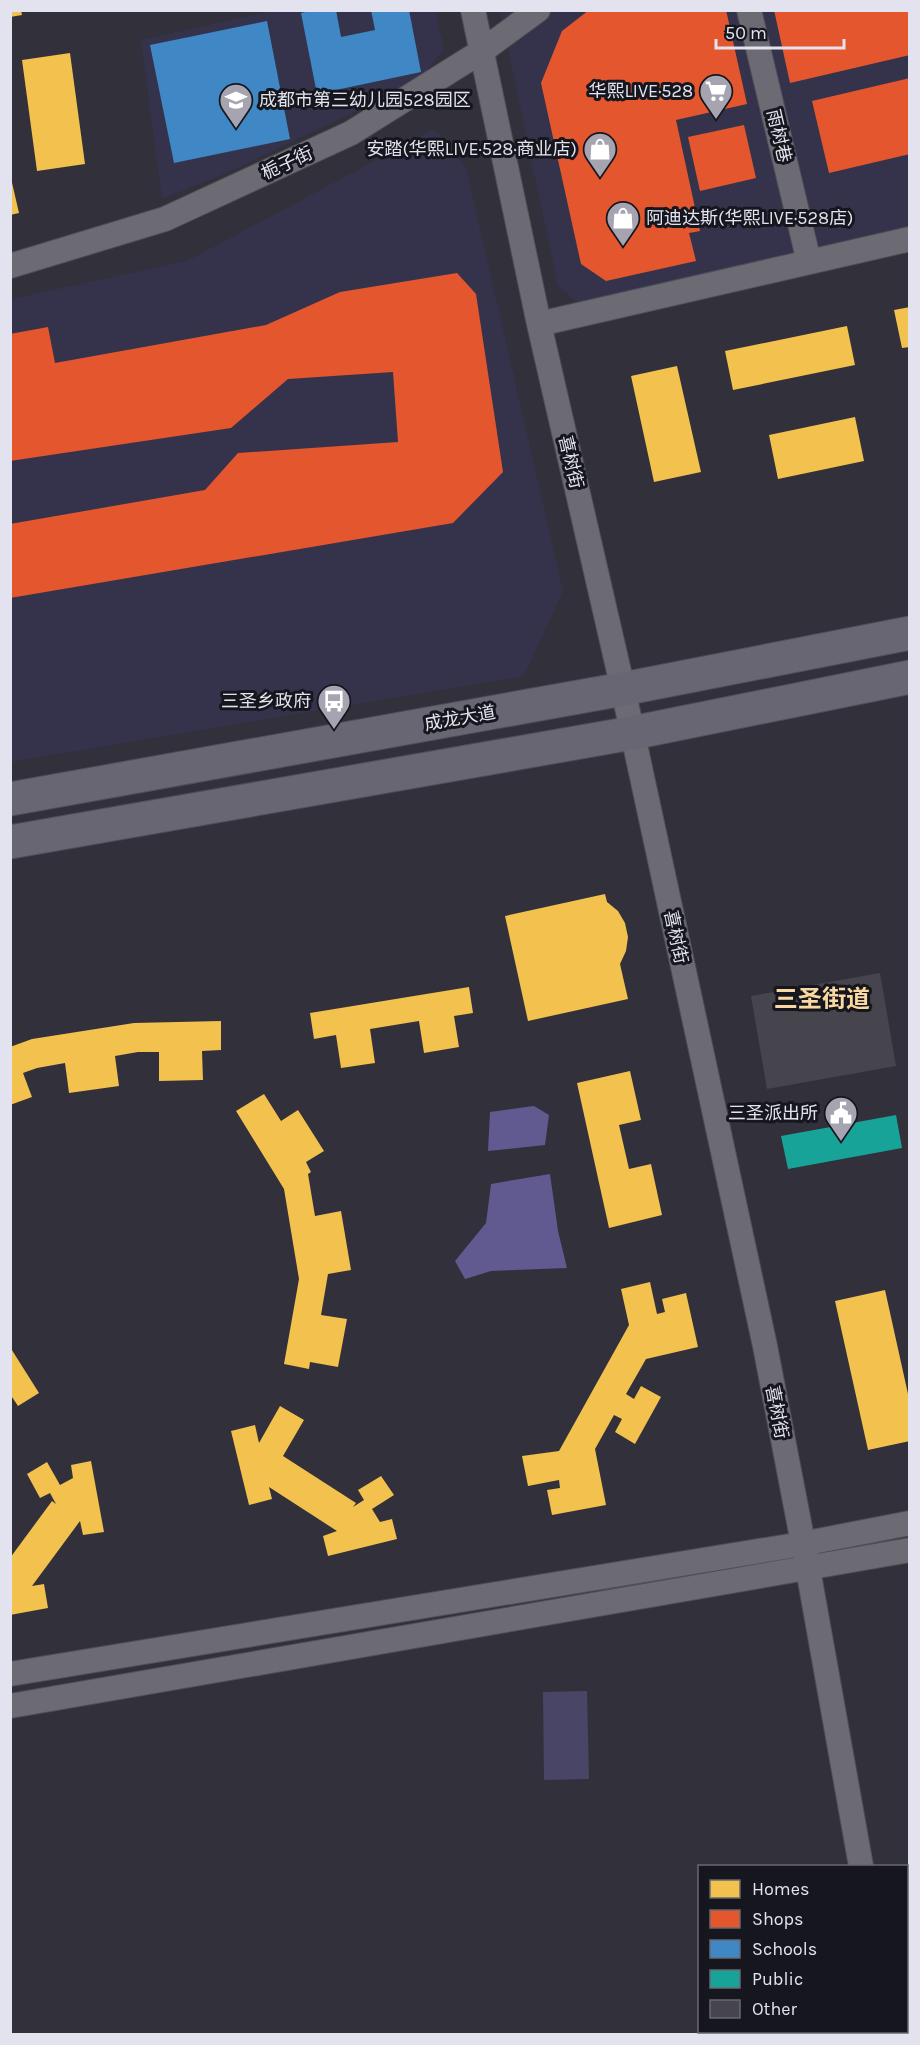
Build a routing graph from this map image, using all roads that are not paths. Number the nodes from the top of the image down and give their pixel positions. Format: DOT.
graph roads {
  1 [pos="473,10"];
  2 [pos="538,10"];
  3 [pos="749,10"];
  4 [pos="482,51"];
  5 [pos="909,239"];
  6 [pos="809,262"];
  7 [pos="10,266"];
  8 [pos="538,324"];
  9 [pos="909,633"];
  10 [pos="909,677"];
  11 [pos="623,689"];
  12 [pos="632,733"];
  13 [pos="10,799"];
  14 [pos="10,842"];
  15 [pos="909,1523"];
  16 [pos="802,1544"];
  17 [pos="909,1550"];
  18 [pos="808,1569"];
  19 [pos="10,1674"];
  20 [pos="10,1706"];
  21 [pos="861,1865"];
  1 -- 4 [label="street, 喜树街"];
  2 -- 4 [label="street, 栀子街"];
  3 -- 6 [label="street, 雨树巷"];
  4 -- 7 [label="street, 栀子街"];
  4 -- 8 [label="street, 喜树街"];
  5 -- 6 [label="street"];
  6 -- 8 [label="street"];
  8 -- 11 [label="street, 喜树街"];
  9 -- 11 [label="highway, 成龙大道"];
  10 -- 12 [label="highway"];
  11 -- 12 [label="street, 喜树街"];
  11 -- 13 [label="highway, 成龙大道"];
  12 -- 14 [label="highway"];
  12 -- 16 [label="street, 喜树街"];
  15 -- 16 [label="street"];
  16 -- 18 [label="street, 喜树街"];
  16 -- 19 [label="street"];
  17 -- 18 [label="street"];
  18 -- 20 [label="street"];
  18 -- 21 [label="street, 喜树街"];
}
